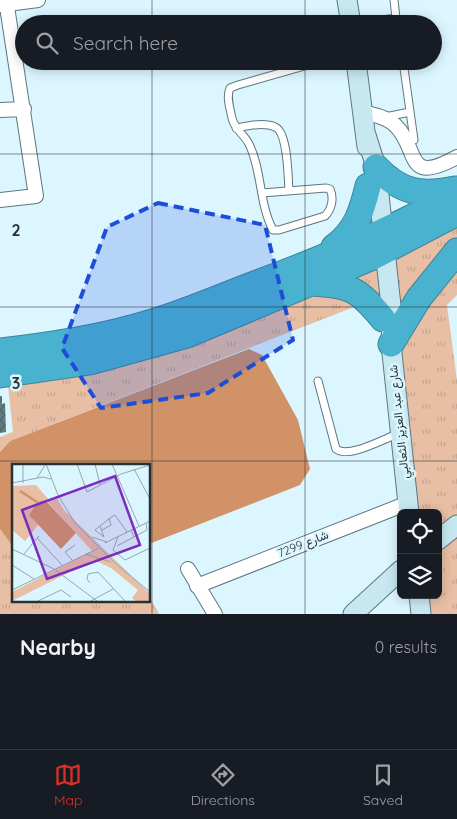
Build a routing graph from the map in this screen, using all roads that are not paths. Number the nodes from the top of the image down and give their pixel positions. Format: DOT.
graph roads {
  1 [pos="38,0"];
  2 [pos="348,0"];
  3 [pos="394,0"];
  4 [pos="4,3"];
  5 [pos="350,15"];
  6 [pos="396,15"];
  7 [pos="15,61"];
  8 [pos="17,70"];
  9 [pos="291,70"];
  10 [pos="357,70"];
  11 [pos="403,70"];
  12 [pos="24,109"];
  13 [pos="0,110"];
  14 [pos="362,112"];
  15 [pos="410,112"];
  16 [pos="383,118"];
  17 [pos="236,128"];
  18 [pos="414,140"];
  19 [pos="457,157"];
  20 [pos="372,177"];
  21 [pos="457,189"];
  22 [pos="289,190"];
  23 [pos="262,193"];
  24 [pos="457,193"];
  25 [pos="0,200"];
  26 [pos="457,213"];
  27 [pos="379,243"];
  28 [pos="457,251"];
  29 [pos="310,274"];
  30 [pos="388,331"];
  31 [pos="0,350"];
  32 [pos="0,375"];
  33 [pos="318,381"];
  34 [pos="400,432"];
  35 [pos="408,508"];
  36 [pos="457,525"];
  37 [pos="442,537"];
  38 [pos="188,569"];
  39 [pos="397,574"];
  40 [pos="198,586"];
  41 [pos="419,599"];
  42 [pos="215,614"];
  43 [pos="353,614"];
  44 [pos="421,614"];
  1 -- 4 [label="street"];
  2 -- 5 [label="street"];
  3 -- 6 [label="lane"];
  4 -- 7 [label="street"];
  8 -- 12 [label="street"];
  9 -- 17 [label="lane"];
  10 -- 14 [label="street, شارع عبد العزيز الثعالبي"];
  11 -- 15 [label="lane"];
  12 -- 13 [label="street"];
  12 -- 25 [label="street"];
  14 -- 16 [label="street"];
  14 -- 20 [label="street, شارع عبد العزيز الثعالبي"];
  15 -- 16 [label="lane"];
  15 -- 18 [label="lane"];
  16 -- 19 [label="street"];
  17 -- 22 [label="lane"];
  17 -- 23 [label="lane"];
  20 -- 21 [label="highway"];
  20 -- 27 [label="street, شارع عبد العزيز الثعالبي"];
  20 -- 29 [label="highway"];
  22 -- 23 [label="lane"];
  22 -- 23 [label="lane"];
  24 -- 27 [label="highway"];
  26 -- 27 [label="highway"];
  27 -- 29 [label="highway"];
  27 -- 30 [label="street, شارع عبد العزيز الثعالبي"];
  28 -- 30 [label="highway"];
  29 -- 30 [label="highway"];
  29 -- 31 [label="highway"];
  29 -- 32 [label="highway"];
  30 -- 34 [label="street, شارع عبد العزيز الثعالبي"];
  33 -- 34 [label="lane"];
  34 -- 35 [label="street, شارع عبد العزيز الثعالبي"];
  35 -- 40 [label="street, شارع 7299"];
  36 -- 37 [label="street"];
  38 -- 40 [label="street"];
  39 -- 43 [label="street"];
  40 -- 42 [label="street"];
  41 -- 44 [label="street"];
}
